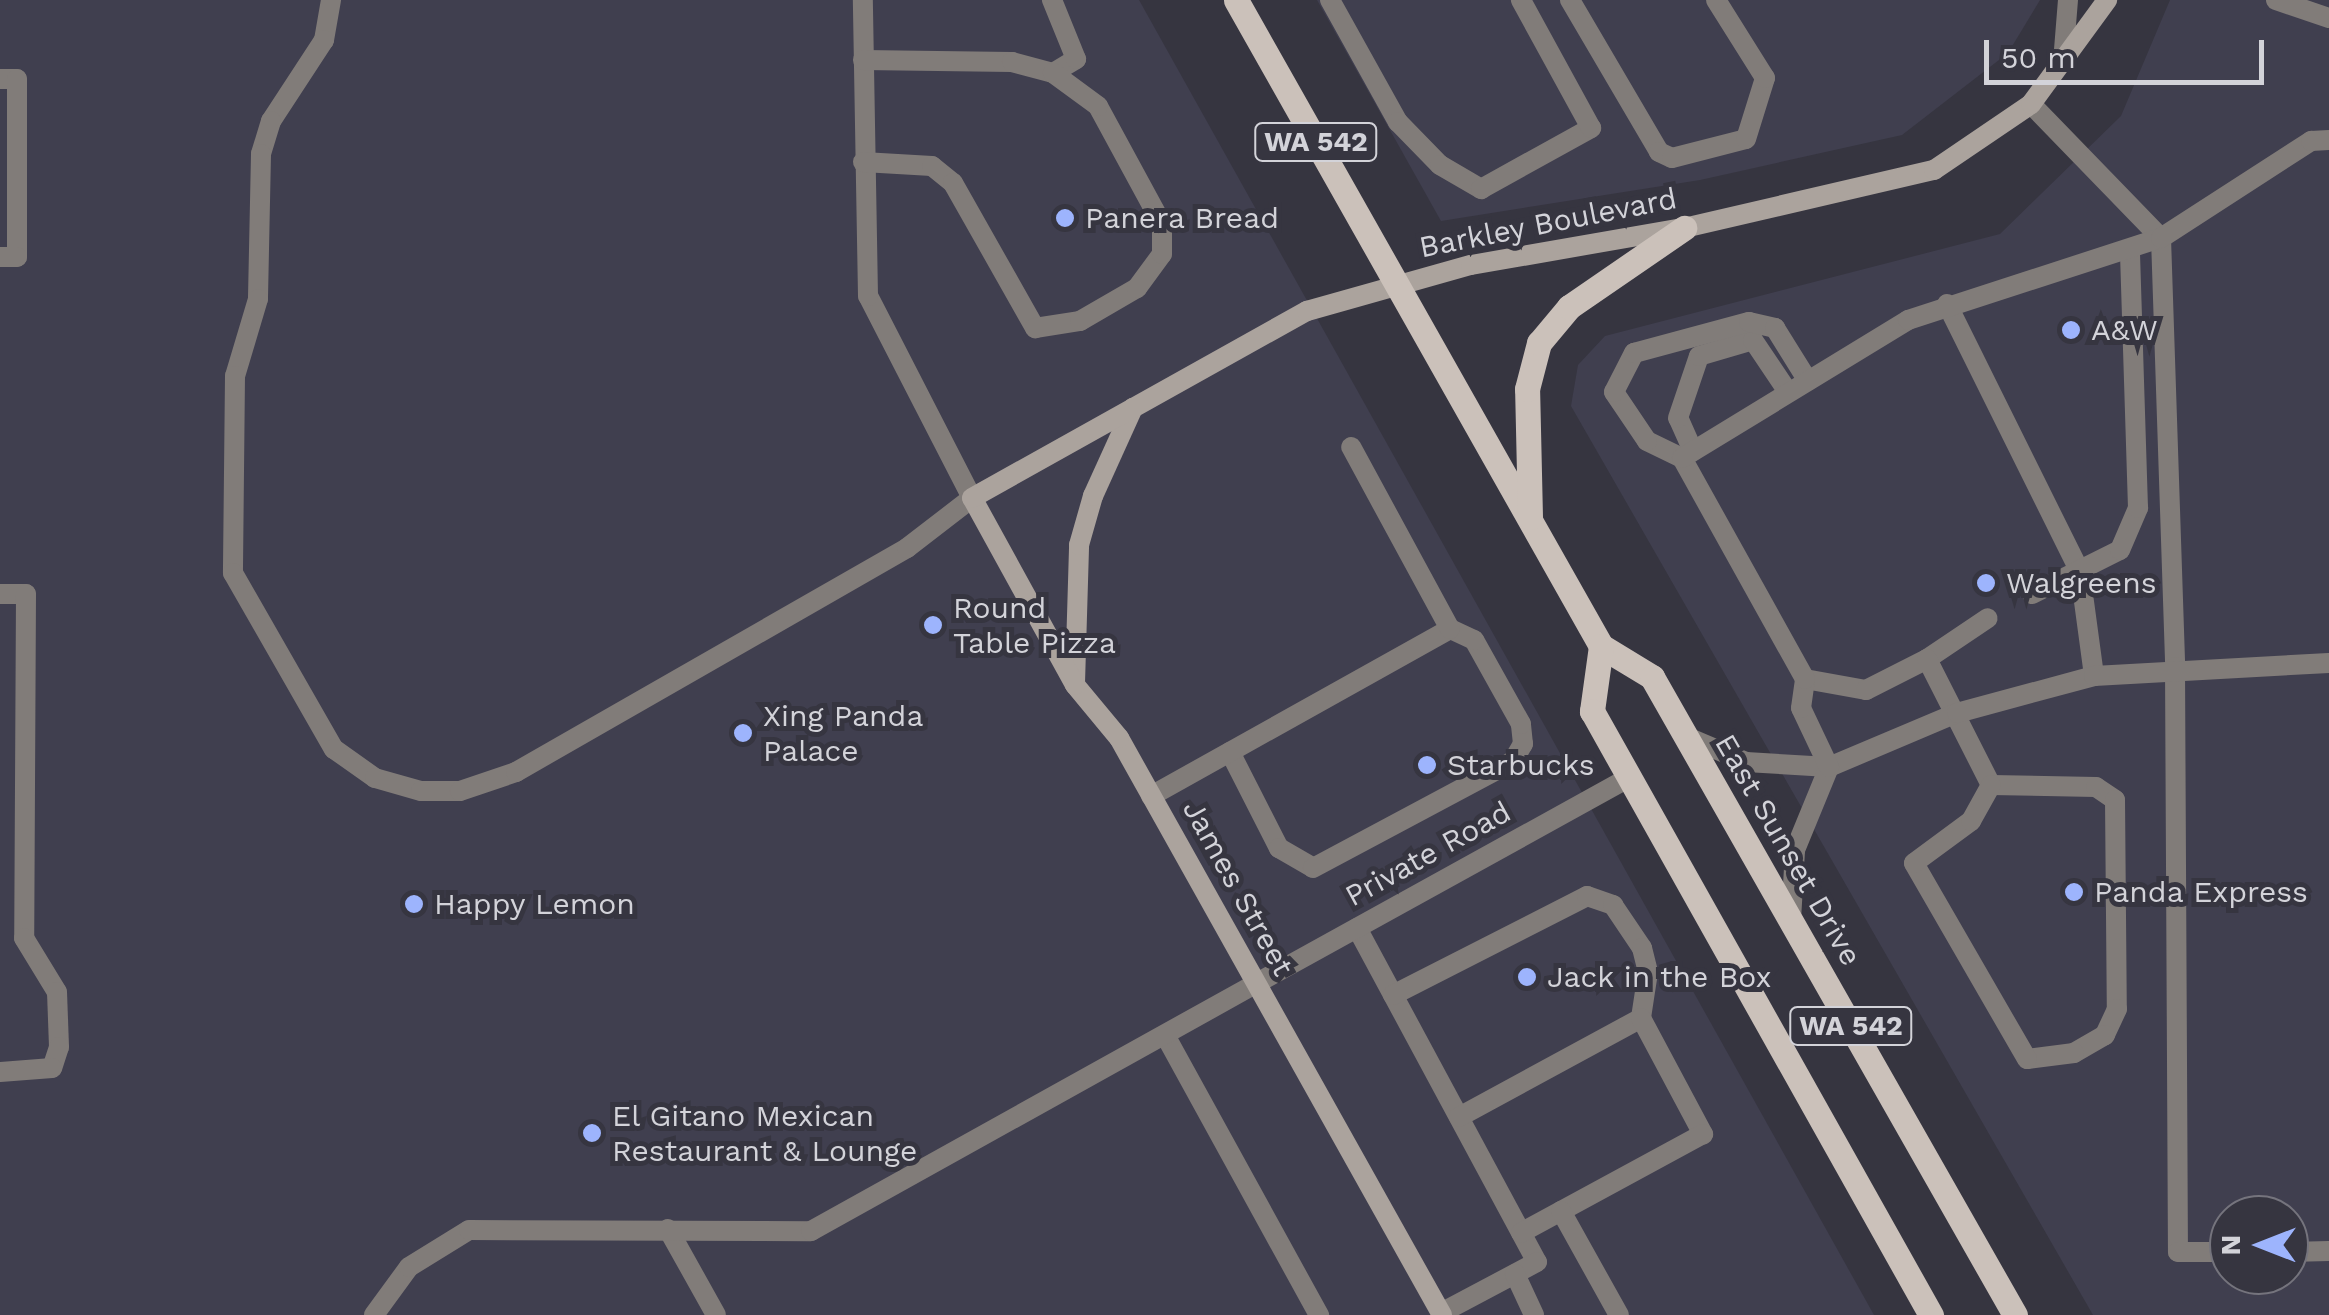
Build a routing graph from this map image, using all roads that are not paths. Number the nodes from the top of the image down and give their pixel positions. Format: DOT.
graph roads {
  1 [pos="331,0"];
  2 [pos="862,0"];
  3 [pos="1052,0"];
  4 [pos="1236,0"];
  5 [pos="1330,0"];
  6 [pos="1521,0"];
  7 [pos="1570,0"];
  8 [pos="1716,0"];
  9 [pos="2068,0"];
  10 [pos="2106,0"];
  11 [pos="2276,0"];
  12 [pos="2329,18"];
  13 [pos="863,60"];
  14 [pos="2062,70"];
  15 [pos="1053,73"];
  16 [pos="0,79"];
  17 [pos="2031,104"];
  18 [pos="2329,140"];
  19 [pos="863,162"];
  20 [pos="1684,228"];
  21 [pos="2161,238"];
  22 [pos="2130,250"];
  23 [pos="0,257"];
  24 [pos="1396,284"];
  25 [pos="1947,304"];
  26 [pos="1808,381"];
  27 [pos="1788,392"];
  28 [pos="1132,408"];
  29 [pos="1351,447"];
  30 [pos="1688,454"];
  31 [pos="972,498"];
  32 [pos="1530,522"];
  33 [pos="2080,572"];
  34 [pos="0,594"];
  35 [pos="2032,594"];
  36 [pos="1988,618"];
  37 [pos="1450,629"];
  38 [pos="1600,646"];
  39 [pos="1928,659"];
  40 [pos="2329,663"];
  41 [pos="2174,667"];
  42 [pos="2094,676"];
  43 [pos="1805,678"];
  44 [pos="1075,685"];
  45 [pos="1957,713"];
  46 [pos="1687,737"];
  47 [pos="1230,752"];
  48 [pos="1829,767"];
  49 [pos="1628,778"];
  50 [pos="1991,785"];
  51 [pos="1151,796"];
  52 [pos="1792,922"];
  53 [pos="1357,928"];
  54 [pos="1257,984"];
  55 [pos="1393,995"];
  56 [pos="1641,1018"];
  57 [pos="1165,1034"];
  58 [pos="0,1072"];
  59 [pos="1459,1117"];
  60 [pos="1560,1212"];
  61 [pos="668,1229"];
  62 [pos="1521,1233"];
  63 [pos="2209,1252"];
  64 [pos="1515,1274"];
  65 [pos="1310,1312"];
  66 [pos="1441,1314"];
  67 [pos="374,1315"];
  68 [pos="716,1315"];
  69 [pos="1534,1315"];
  70 [pos="1620,1315"];
  71 [pos="1931,1315"];
  72 [pos="2015,1315"];
  1 -- 31 [label="street"];
  2 -- 13 [label="street"];
  3 -- 15 [label="street"];
  4 -- 24 [label="main road, East Sunset Drive / WA 542"];
  5 -- 6 [label="street"];
  7 -- 8 [label="street"];
  9 -- 14 [label="street"];
  10 -- 14 [label="street, Barkley Boulevard"];
  11 -- 12 [label="street"];
  13 -- 15 [label="street"];
  13 -- 19 [label="street"];
  14 -- 17 [label="street, Barkley Boulevard"];
  15 -- 19 [label="street"];
  16 -- 23 [label="street"];
  17 -- 20 [label="street, Barkley Boulevard"];
  17 -- 21 [label="street"];
  18 -- 21 [label="street"];
  19 -- 31 [label="street"];
  20 -- 24 [label="street, Barkley Boulevard"];
  20 -- 32 [label="main road"];
  21 -- 22 [label="street"];
  21 -- 41 [label="street"];
  22 -- 25 [label="street"];
  22 -- 33 [label="street"];
  24 -- 28 [label="street, Barkley Boulevard"];
  24 -- 32 [label="main road, East Sunset Drive / WA 542"];
  25 -- 26 [label="street"];
  25 -- 33 [label="street"];
  26 -- 27 [label="street"];
  26 -- 30 [label="street"];
  27 -- 30 [label="street"];
  27 -- 30 [label="street"];
  28 -- 31 [label="street, Barkley Boulevard"];
  28 -- 44 [label="street"];
  29 -- 37 [label="street"];
  30 -- 43 [label="street"];
  31 -- 44 [label="street, James Street"];
  32 -- 38 [label="main road, East Sunset Drive / WA 542"];
  33 -- 35 [label="street"];
  33 -- 42 [label="street"];
  34 -- 58 [label="street"];
  36 -- 39 [label="street"];
  37 -- 47 [label="street"];
  37 -- 47 [label="street"];
  38 -- 46 [label="main road, East Sunset Drive / WA 542"];
  38 -- 49 [label="main road, WA 542"];
  39 -- 43 [label="street"];
  39 -- 45 [label="street"];
  40 -- 41 [label="street"];
  41 -- 42 [label="street"];
  41 -- 63 [label="street"];
  42 -- 45 [label="street"];
  43 -- 48 [label="street"];
  44 -- 51 [label="street, James Street"];
  45 -- 48 [label="street"];
  45 -- 50 [label="street"];
  46 -- 48 [label="street"];
  46 -- 52 [label="main road, East Sunset Drive / WA 542"];
  47 -- 51 [label="street"];
  48 -- 52 [label="street"];
  49 -- 53 [label="street, Private Road"];
  49 -- 71 [label="main road, WA 542"];
  50 -- 50 [label="street"];
  51 -- 54 [label="street, James Street"];
  52 -- 72 [label="main road, East Sunset Drive / WA 542"];
  53 -- 54 [label="street, Private Road"];
  53 -- 55 [label="street"];
  54 -- 57 [label="street, Private Road"];
  54 -- 66 [label="street, James Street"];
  55 -- 56 [label="street"];
  55 -- 59 [label="street"];
  56 -- 59 [label="street"];
  56 -- 60 [label="street"];
  57 -- 61 [label="street, Private Road"];
  57 -- 65 [label="street"];
  59 -- 62 [label="street"];
  60 -- 62 [label="street"];
  60 -- 70 [label="street"];
  61 -- 67 [label="street, Private Road"];
  61 -- 68 [label="street"];
  62 -- 64 [label="street"];
  64 -- 66 [label="street"];
  64 -- 69 [label="street"];
}
